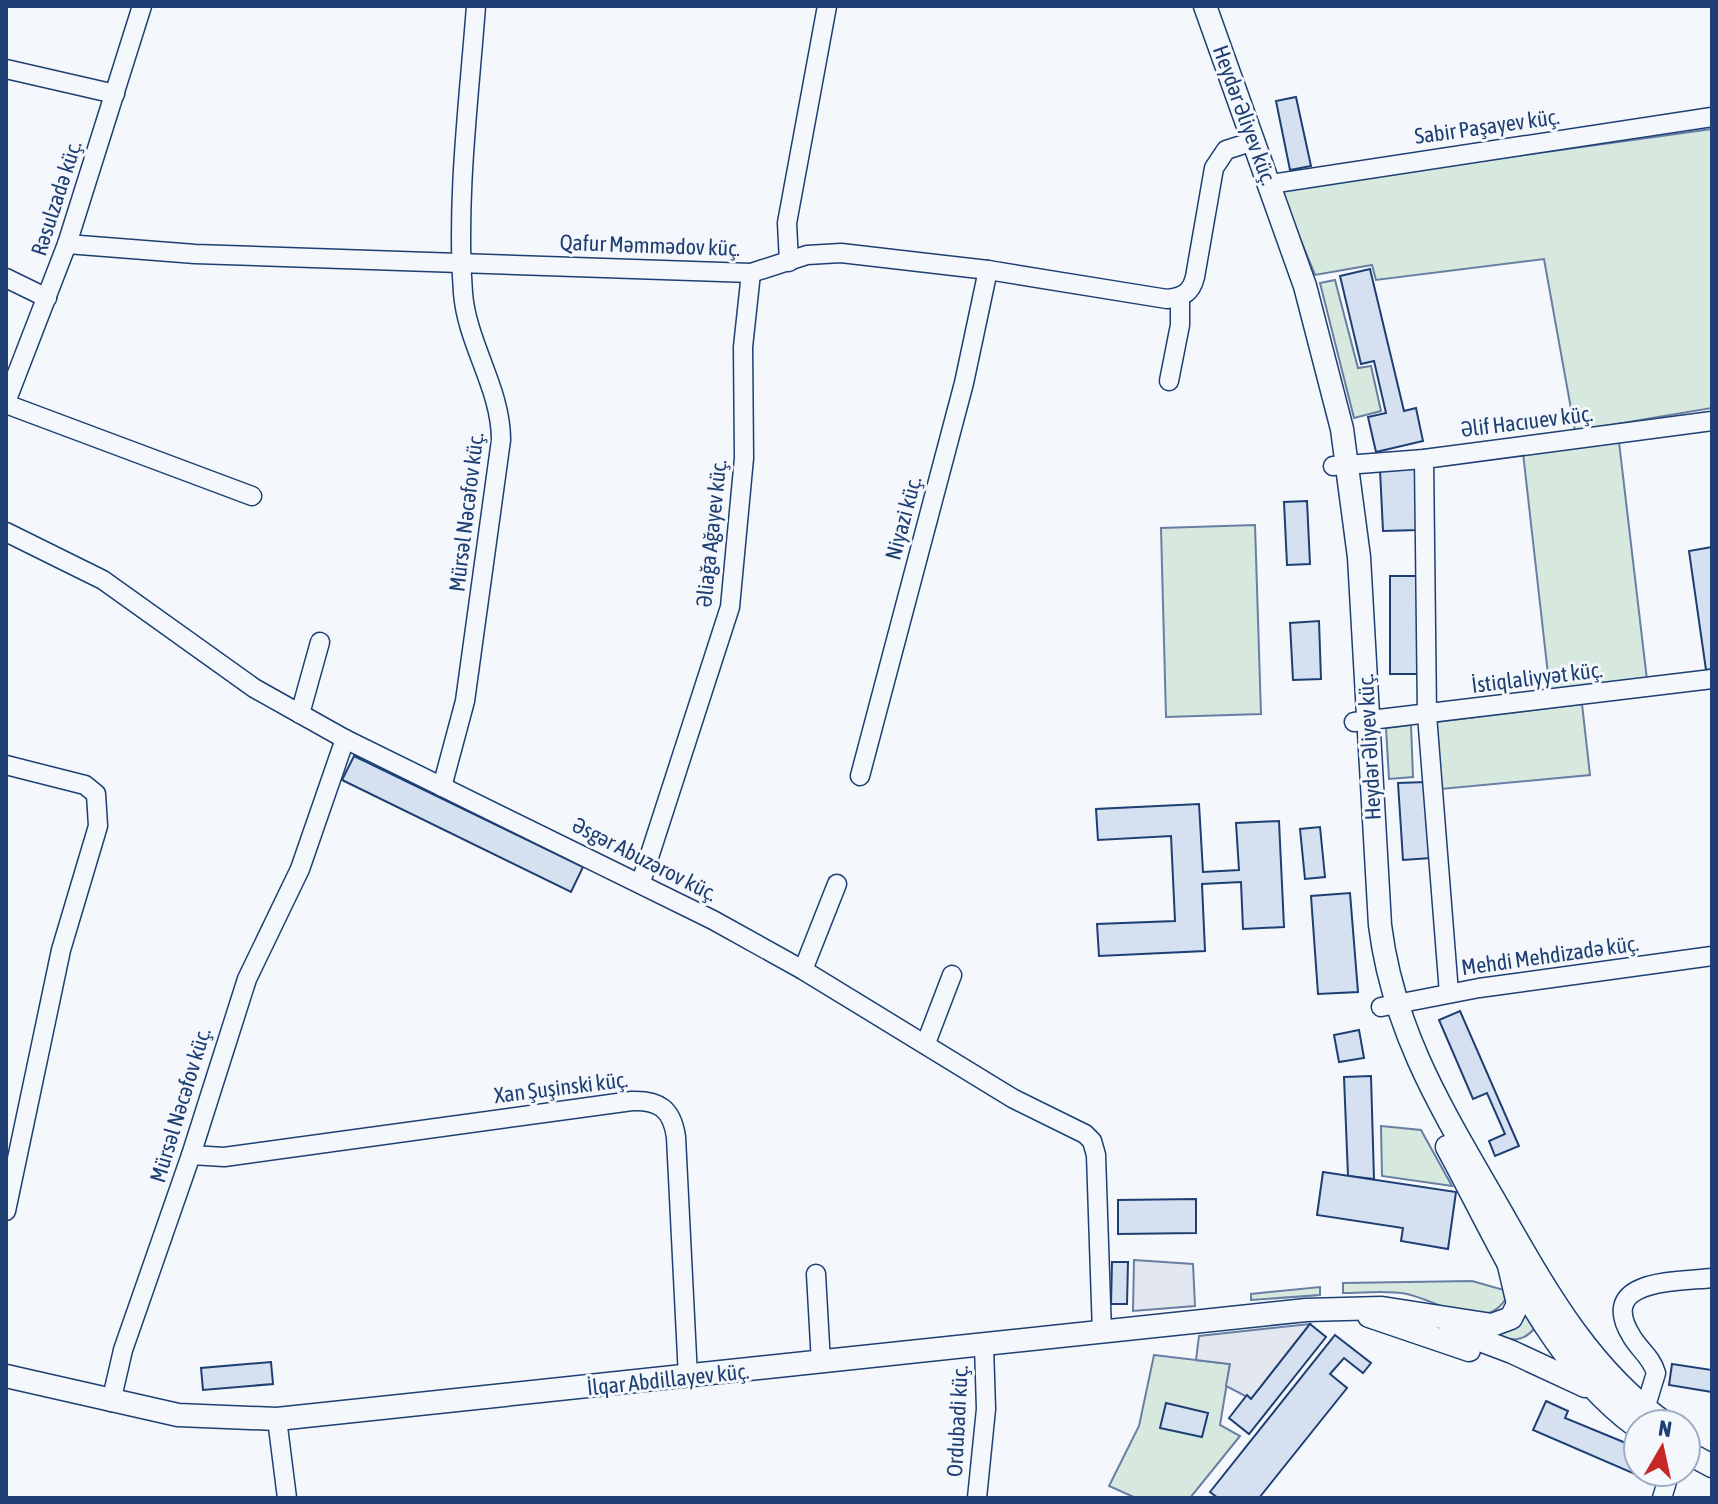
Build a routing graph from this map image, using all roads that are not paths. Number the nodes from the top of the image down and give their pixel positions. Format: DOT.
graph roads {
  1 [pos="142,6"];
  2 [pos="476,6"];
  3 [pos="827,6"];
  4 [pos="1190,6"];
  5 [pos="1205,6"];
  6 [pos="6,69"];
  7 [pos="115,94"];
  8 [pos="1712,117"];
  9 [pos="1247,143"];
  10 [pos="1270,184"];
  11 [pos="67,244"];
  12 [pos="789,262"];
  13 [pos="463,263"];
  14 [pos="988,270"];
  15 [pos="751,273"];
  16 [pos="6,278"];
  17 [pos="1180,297"];
  18 [pos="47,298"];
  19 [pos="1169,381"];
  20 [pos="6,403"];
  21 [pos="1712,421"];
  22 [pos="1424,459"];
  23 [pos="1341,465"];
  24 [pos="252,496"];
  25 [pos="6,532"];
  26 [pos="320,642"];
  27 [pos="1712,679"];
  28 [pos="300,714"];
  29 [pos="1427,715"];
  30 [pos="1360,722"];
  31 [pos="345,739"];
  32 [pos="6,765"];
  33 [pos="860,776"];
  34 [pos="442,787"];
  35 [pos="641,882"];
  36 [pos="837,884"];
  37 [pos="1712,956"];
  38 [pos="803,970"];
  39 [pos="952,975"];
  40 [pos="1449,993"];
  41 [pos="1388,1005"];
  42 [pos="926,1043"];
  43 [pos="191,1155"];
  44 [pos="6,1211"];
  45 [pos="1507,1257"];
  46 [pos="816,1274"];
  47 [pos="1712,1278"];
  48 [pos="1542,1283"];
  49 [pos="1332,1309"];
  50 [pos="1541,1314"];
  51 [pos="1102,1333"];
  52 [pos="984,1346"];
  53 [pos="1462,1348"];
  54 [pos="1512,1352"];
  55 [pos="821,1363"];
  56 [pos="6,1376"];
  57 [pos="688,1377"];
  58 [pos="1592,1389"];
  59 [pos="111,1402"];
  60 [pos="1630,1408"];
  61 [pos="1631,1408"];
  62 [pos="1644,1408"];
  63 [pos="1622,1409"];
  64 [pos="1622,1414"];
  65 [pos="277,1419"];
  66 [pos="287,1498"];
  67 [pos="977,1498"];
  1 -- 7 [label="street, Rəsulzadə küç."];
  2 -- 13 [label="street, Mürsəl Nəcəfov küç."];
  3 -- 12 [label="street"];
  4 -- 9 [label="main road, Heydər Əliyev küç."];
  5 -- 9 [label="main road, Heydər Əliyev küç."];
  6 -- 7 [label="street"];
  7 -- 11 [label="street, Rəsulzadə küç."];
  8 -- 10 [label="street, Sabir Paşayev küç."];
  9 -- 10 [label="main road, Heydər Əliyev küç."];
  9 -- 17 [label="street"];
  9 -- 23 [label="main road, Heydər Əliyev küç."];
  10 -- 23 [label="main road, Heydər Əliyev küç."];
  11 -- 13 [label="street, Qafur Məmmədov küç."];
  11 -- 18 [label="street, Rəsulzadə küç."];
  12 -- 14 [label="street, Qafur Məmmədov küç."];
  12 -- 15 [label="street, Qafur Məmmədov küç."];
  13 -- 15 [label="street, Qafur Məmmədov küç."];
  13 -- 34 [label="street, Mürsəl Nəcəfov küç."];
  14 -- 17 [label="street, Qafur Məmmədov küç."];
  14 -- 33 [label="street, Niyazi küç."];
  15 -- 35 [label="street, Əliağa Ağayev küç."];
  16 -- 18 [label="street"];
  17 -- 19 [label="street"];
  18 -- 20 [label="street, Rəsulzadə küç."];
  20 -- 24 [label="street"];
  21 -- 22 [label="street, Əlif Hacıuev küç."];
  22 -- 23 [label="street, Əlif Hacıuev küç."];
  22 -- 29 [label="street"];
  23 -- 30 [label="main road, Heydər Əliyev küç."];
  25 -- 28 [label="street, Əsgər Abuzərov küç."];
  26 -- 28 [label="street"];
  27 -- 29 [label="street, İstiqlaliyyət küç."];
  28 -- 31 [label="street, Əsgər Abuzərov küç."];
  29 -- 30 [label="street, İstiqlaliyyət küç."];
  29 -- 40 [label="street"];
  30 -- 41 [label="main road, Heydər Əliyev küç."];
  31 -- 34 [label="street, Əsgər Abuzərov küç."];
  31 -- 43 [label="street, Mürsəl Nəcəfov küç."];
  32 -- 44 [label="street"];
  34 -- 35 [label="street, Əsgər Abuzərov küç."];
  35 -- 38 [label="street, Əsgər Abuzərov küç."];
  36 -- 38 [label="street"];
  37 -- 40 [label="street, Mehdi Mehdizadə küç."];
  38 -- 42 [label="street, Əsgər Abuzərov küç."];
  39 -- 42 [label="street"];
  40 -- 41 [label="street, Mehdi Mehdizadə küç."];
  41 -- 45 [label="main road, Heydər Əliyev küç."];
  41 -- 48 [label="main road, Heydər Əliyev küç."];
  42 -- 51 [label="street, Əsgər Abuzərov küç."];
  43 -- 57 [label="street, Xan Şuşinski küç."];
  43 -- 59 [label="street, Mürsəl Nəcəfov küç."];
  45 -- 49 [label="main road"];
  45 -- 50 [label="main road"];
  46 -- 55 [label="street"];
  47 -- 62 [label="street"];
  48 -- 50 [label="main road"];
  48 -- 60 [label="main road, Heydər Əliyev küç."];
  49 -- 51 [label="main road, İlqar Abdillayev küç."];
  49 -- 53 [label="main road"];
  49 -- 54 [label="main road"];
  50 -- 54 [label="main road"];
  50 -- 58 [label="main road"];
  51 -- 52 [label="main road, İlqar Abdillayev küç."];
  52 -- 55 [label="main road, İlqar Abdillayev küç."];
  52 -- 67 [label="street, Ordubadi küç."];
  53 -- 54 [label="main road"];
  53 -- 64 [label="main road"];
  54 -- 58 [label="main road"];
  55 -- 57 [label="main road, İlqar Abdillayev küç."];
  56 -- 59 [label="main road, İlqar Abdillayev küç."];
  57 -- 65 [label="main road, İlqar Abdillayev küç."];
  58 -- 61 [label="main road"];
  58 -- 63 [label="main road"];
  59 -- 65 [label="main road, İlqar Abdillayev küç."];
  65 -- 66 [label="street"];
}
